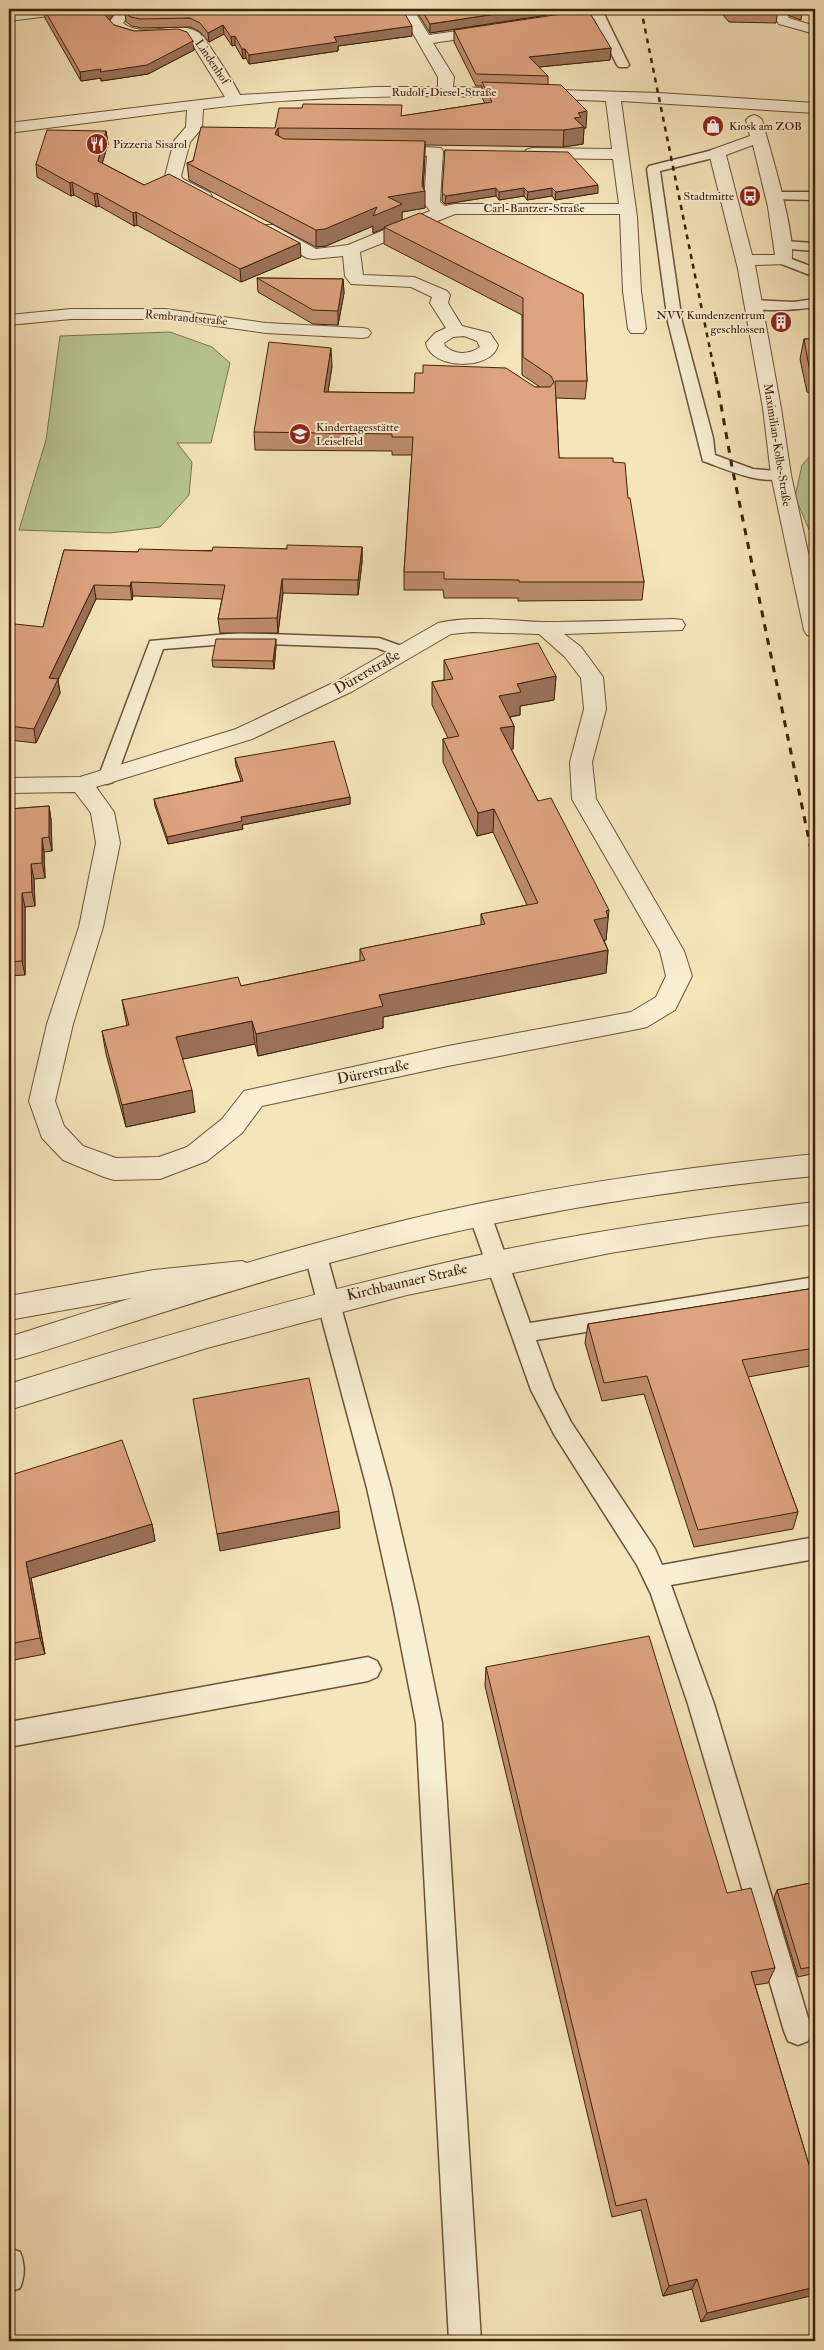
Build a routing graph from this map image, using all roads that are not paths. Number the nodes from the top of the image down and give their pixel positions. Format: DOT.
graph roads {
  1 [pos="72,9"];
  2 [pos="126,9"];
  3 [pos="406,9"];
  4 [pos="777,9"];
  5 [pos="598,14"];
  6 [pos="9,17"];
  7 [pos="536,23"];
  8 [pos="510,27"];
  9 [pos="815,30"];
  10 [pos="424,40"];
  11 [pos="623,65"];
  12 [pos="445,90"];
  13 [pos="613,97"];
  14 [pos="234,100"];
  15 [pos="195,104"];
  16 [pos="750,104"];
  17 [pos="815,108"];
  18 [pos="75,122"];
  19 [pos="9,128"];
  20 [pos="9,137"];
  21 [pos="758,138"];
  22 [pos="374,150"];
  23 [pos="434,151"];
  24 [pos="454,151"];
  25 [pos="513,152"];
  26 [pos="620,154"];
  27 [pos="717,154"];
  28 [pos="774,196"];
  29 [pos="815,196"];
  30 [pos="219,204"];
  31 [pos="627,209"];
  32 [pos="441,212"];
  33 [pos="253,221"];
  34 [pos="815,247"];
  35 [pos="356,248"];
  36 [pos="784,252"];
  37 [pos="744,260"];
  38 [pos="815,273"];
  39 [pos="815,303"];
  40 [pos="753,304"];
  41 [pos="9,320"];
  42 [pos="637,329"];
  43 [pos="457,331"];
  44 [pos="362,333"];
  45 [pos="478,356"];
  46 [pos="494,367"];
  47 [pos="781,475"];
  48 [pos="674,625"];
  49 [pos="544,628"];
  50 [pos="815,630"];
  51 [pos="401,652"];
  52 [pos="107,778"];
  53 [pos="81,784"];
  54 [pos="9,785"];
  55 [pos="815,1165"];
  56 [pos="815,1213"];
  57 [pos="480,1215"];
  58 [pos="316,1256"];
  59 [pos="496,1262"];
  60 [pos="254,1272"];
  61 [pos="815,1286"];
  62 [pos="329,1301"];
  63 [pos="9,1308"];
  64 [pos="523,1333"];
  65 [pos="9,1349"];
  66 [pos="9,1397"];
  67 [pos="815,1548"];
  68 [pos="655,1577"];
  69 [pos="368,1669"];
  70 [pos="9,1735"];
  71 [pos="798,2030"];
  72 [pos="9,2263"];
  73 [pos="9,2277"];
  74 [pos="465,2341"];
  1 -- 6 [label="street"];
  2 -- 14 [label="street, Lindenhof"];
  3 -- 10 [label="street"];
  4 -- 9 [label="street"];
  5 -- 7 [label="street"];
  5 -- 11 [label="lane"];
  8 -- 10 [label="street"];
  10 -- 12 [label="street"];
  12 -- 13 [label="street, Rudolf-Diesel-Straße"];
  12 -- 14 [label="street, Rudolf-Diesel-Straße"];
  13 -- 16 [label="street, Rudolf-Diesel-Straße"];
  13 -- 26 [label="street"];
  14 -- 15 [label="street, Rudolf-Diesel-Straße"];
  15 -- 18 [label="street, Rudolf-Diesel-Straße"];
  15 -- 30 [label="street"];
  16 -- 17 [label="street, Rudolf-Diesel-Straße"];
  16 -- 21 [label="street"];
  18 -- 19 [label="street, Rudolf-Diesel-Straße"];
  18 -- 20 [label="street, Rudolf-Diesel-Straße"];
  21 -- 27 [label="street"];
  21 -- 28 [label="street"];
  22 -- 23 [label="street"];
  23 -- 24 [label="street"];
  23 -- 32 [label="street"];
  25 -- 26 [label="street"];
  26 -- 31 [label="street"];
  27 -- 37 [label="street, Maximilian-Kolbe-Straße"];
  27 -- 47 [label="lane"];
  28 -- 29 [label="lane"];
  28 -- 36 [label="street"];
  31 -- 32 [label="street, Carl-Bantzer-Straße"];
  31 -- 42 [label="street"];
  32 -- 35 [label="street, Carl-Bantzer-Straße"];
  33 -- 35 [label="street, Carl-Bantzer-Straße"];
  34 -- 36 [label="lane"];
  35 -- 43 [label="street"];
  36 -- 37 [label="street"];
  36 -- 38 [label="lane"];
  37 -- 40 [label="street, Maximilian-Kolbe-Straße"];
  39 -- 40 [label="lane"];
  40 -- 47 [label="street, Maximilian-Kolbe-Straße"];
  41 -- 44 [label="street, Rembrandtstraße"];
  43 -- 45 [label="street"];
  43 -- 45 [label="street"];
  45 -- 46 [label="street"];
  47 -- 50 [label="street, Maximilian-Kolbe-Straße"];
  48 -- 49 [label="street, Dürerstraße"];
  49 -- 51 [label="street, Dürerstraße"];
  49 -- 53 [label="street, Dürerstraße"];
  51 -- 52 [label="street, Dürerstraße"];
  51 -- 52 [label="lane"];
  52 -- 53 [label="street, Dürerstraße"];
  53 -- 54 [label="street, Dürerstraße"];
  55 -- 57 [label="street"];
  56 -- 59 [label="street, Kirchbaunaer Straße"];
  57 -- 58 [label="street"];
  57 -- 59 [label="lane"];
  58 -- 60 [label="street"];
  58 -- 62 [label="lane"];
  59 -- 62 [label="street, Kirchbaunaer Straße"];
  59 -- 64 [label="lane"];
  60 -- 63 [label="street"];
  60 -- 65 [label="street"];
  61 -- 64 [label="lane"];
  62 -- 66 [label="street, Kirchbaunaer Straße"];
  62 -- 74 [label="lane"];
  64 -- 68 [label="lane"];
  67 -- 68 [label="lane"];
  68 -- 71 [label="lane"];
  69 -- 70 [label="lane"];
  72 -- 73 [label="lane"];
}
